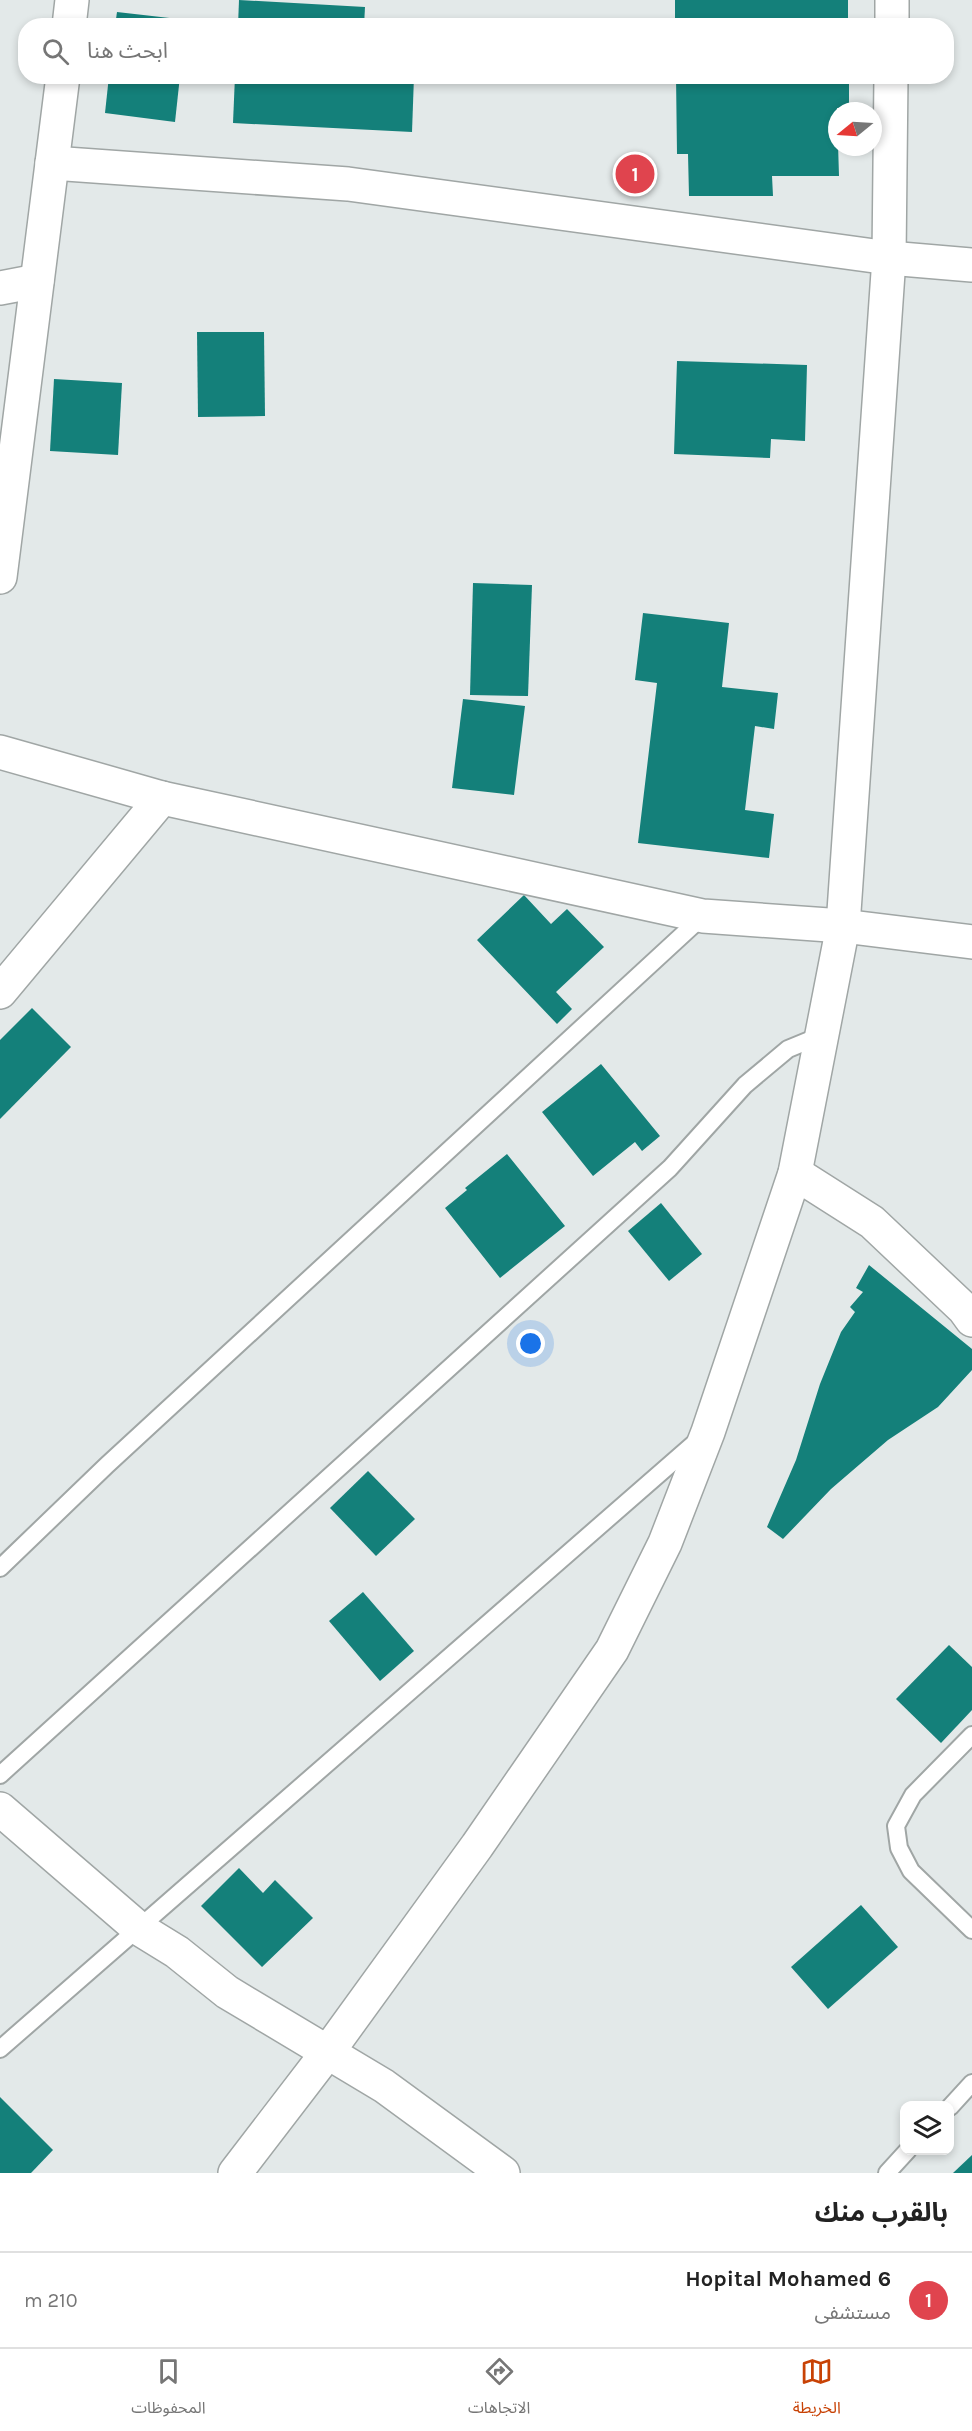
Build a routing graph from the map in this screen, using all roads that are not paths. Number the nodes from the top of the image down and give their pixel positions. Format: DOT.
graph roads {
  1 [pos="72,0"];
  2 [pos="892,0"];
  3 [pos="70,18"];
  4 [pos="892,18"];
  5 [pos="62,84"];
  6 [pos="891,84"];
  7 [pos="52,163"];
  8 [pos="888,258"];
  9 [pos="972,265"];
  10 [pos="38,281"];
  11 [pos="1,287"];
  12 [pos="0,577"];
  13 [pos="0,752"];
  14 [pos="162,798"];
  15 [pos="703,916"];
  16 [pos="843,926"];
  17 [pos="972,942"];
  18 [pos="0,992"];
  19 [pos="822,1035"];
  20 [pos="795,1173"];
  21 [pos="972,1320"];
  22 [pos="708,1432"];
  23 [pos="0,1568"];
  24 [pos="972,1735"];
  25 [pos="0,1775"];
  26 [pos="0,1809"];
  27 [pos="138,1928"];
  28 [pos="972,1930"];
  29 [pos="0,2049"];
  30 [pos="327,2053"];
  31 [pos="972,2083"];
  32 [pos="954,2103"];
  33 [pos="904,2155"];
  34 [pos="235,2173"];
  35 [pos="502,2173"];
  36 [pos="887,2173"];
  1 -- 3 [label="street"];
  2 -- 4 [label="street"];
  5 -- 7 [label="street"];
  6 -- 8 [label="street"];
  7 -- 8 [label="street"];
  7 -- 10 [label="street"];
  8 -- 9 [label="street"];
  8 -- 16 [label="street"];
  10 -- 11 [label="street"];
  10 -- 12 [label="street"];
  13 -- 14 [label="street"];
  14 -- 15 [label="street"];
  14 -- 18 [label="street"];
  15 -- 16 [label="street"];
  15 -- 23 [label="lane"];
  16 -- 17 [label="street"];
  16 -- 19 [label="street"];
  19 -- 20 [label="street"];
  19 -- 25 [label="lane"];
  20 -- 21 [label="street"];
  20 -- 22 [label="street"];
  22 -- 27 [label="lane"];
  22 -- 30 [label="street"];
  24 -- 28 [label="lane"];
  26 -- 27 [label="street"];
  27 -- 29 [label="lane"];
  27 -- 30 [label="street"];
  30 -- 34 [label="street"];
  30 -- 35 [label="street"];
  31 -- 32 [label="lane"];
  33 -- 36 [label="lane"];
}
